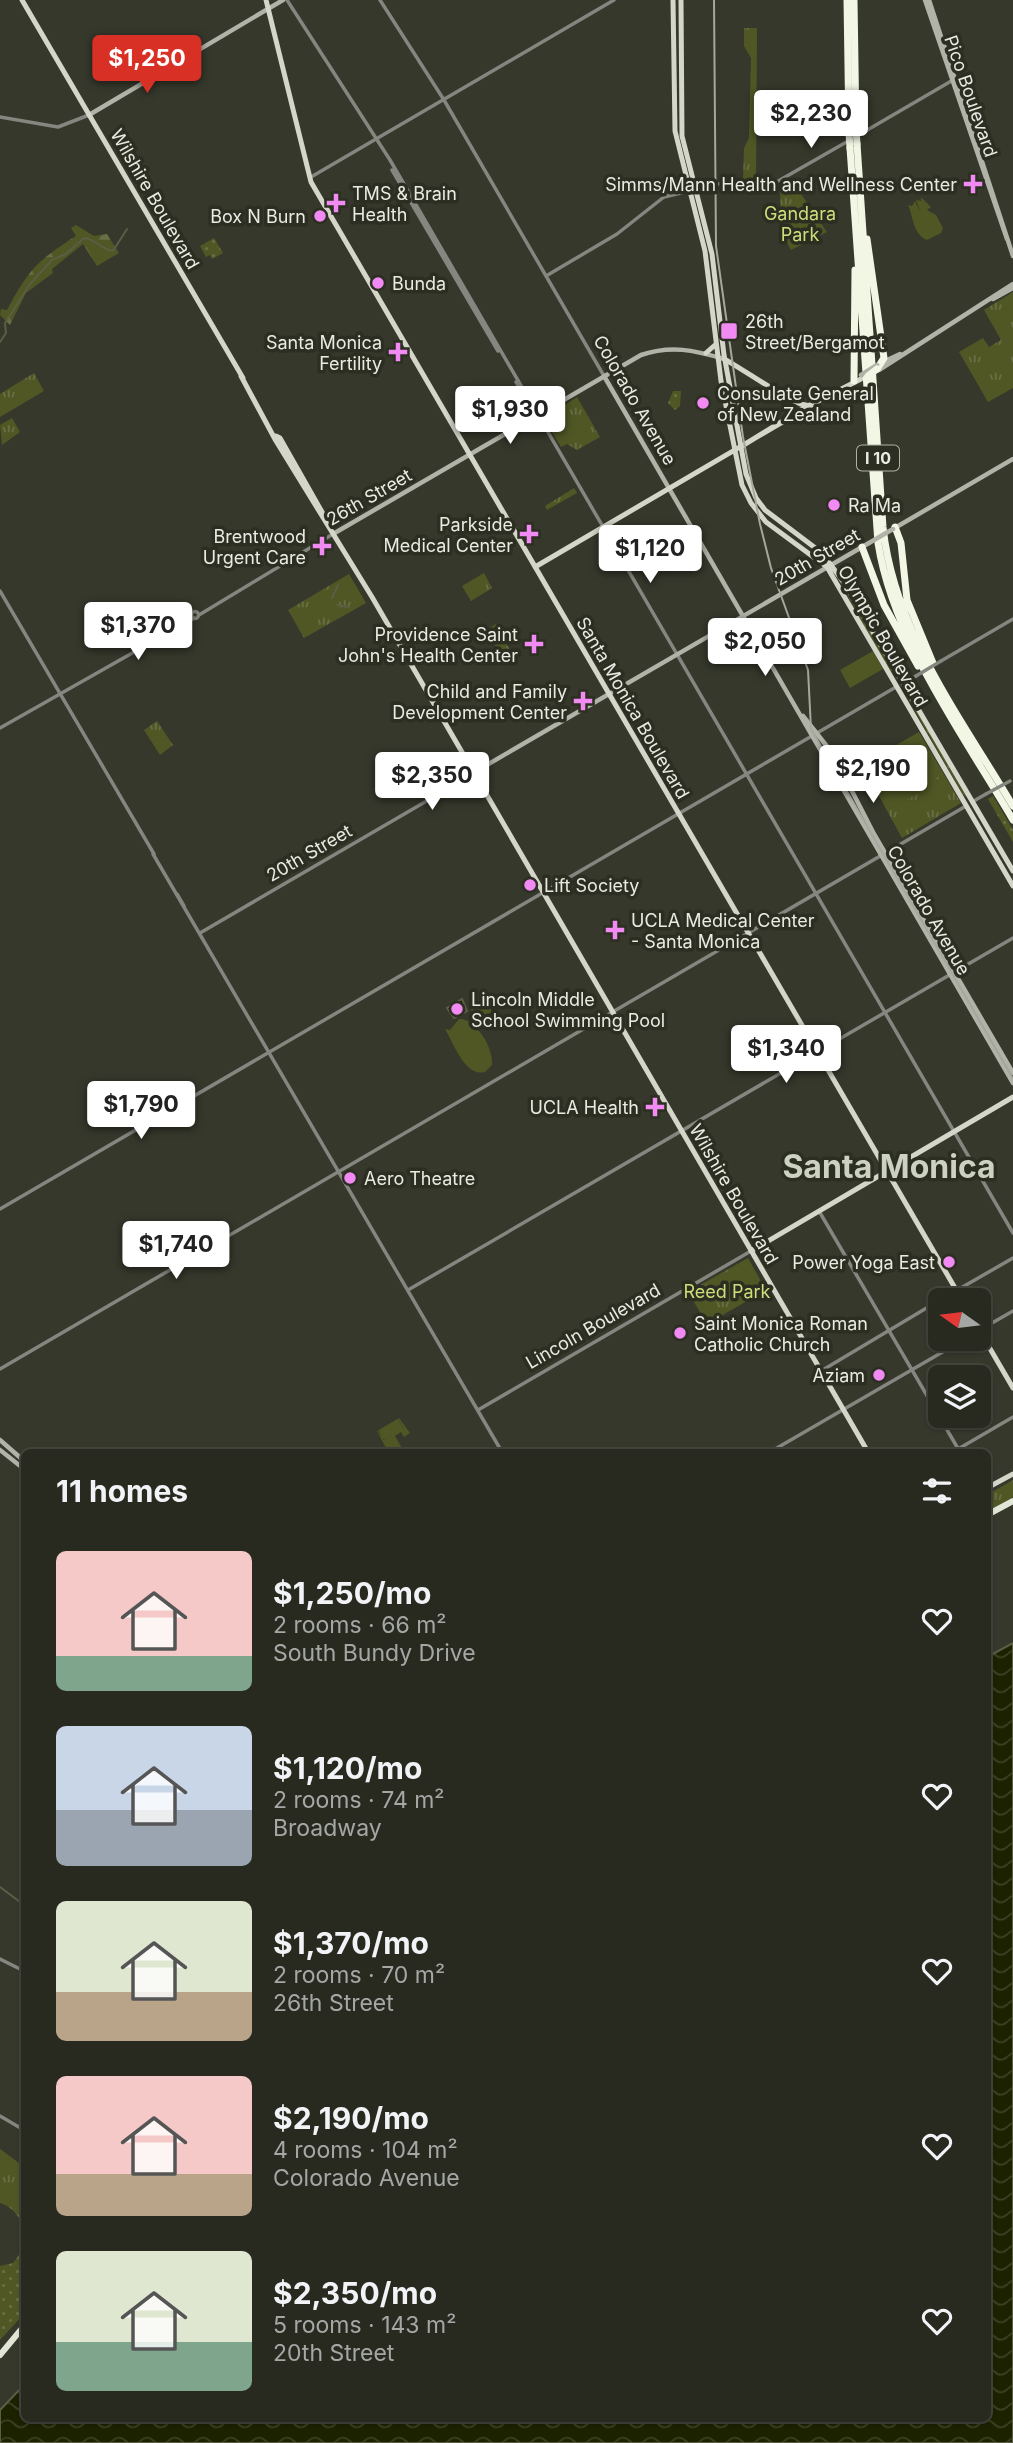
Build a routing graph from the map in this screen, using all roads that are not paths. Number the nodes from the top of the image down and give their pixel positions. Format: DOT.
graph roads {
  1 [pos="22,0"];
  2 [pos="265,0"];
  3 [pos="285,0"];
  4 [pos="380,0"];
  5 [pos="614,0"];
  6 [pos="673,0"];
  7 [pos="681,0"];
  8 [pos="847,0"];
  9 [pos="854,0"];
  10 [pos="927,0"];
  11 [pos="268,9"];
  12 [pos="953,81"];
  13 [pos="444,100"];
  14 [pos="89,115"];
  15 [pos="0,117"];
  16 [pos="852,131"];
  17 [pos="376,139"];
  18 [pos="854,146"];
  19 [pos="310,178"];
  20 [pos="691,188"];
  21 [pos="860,190"];
  22 [pos="854,203"];
  23 [pos="1013,257"];
  24 [pos="546,276"];
  25 [pos="1013,286"];
  26 [pos="715,345"];
  27 [pos="706,353"];
  28 [pos="901,354"];
  29 [pos="717,357"];
  30 [pos="724,359"];
  31 [pos="879,366"];
  32 [pos="604,376"];
  33 [pos="861,378"];
  34 [pos="820,401"];
  35 [pos="811,404"];
  36 [pos="537,415"];
  37 [pos="737,449"];
  38 [pos="469,455"];
  39 [pos="1013,459"];
  40 [pos="670,488"];
  41 [pos="602,527"];
  42 [pos="894,528"];
  43 [pos="333,534"];
  44 [pos="865,545"];
  45 [pos="830,566"];
  46 [pos="535,567"];
  47 [pos="0,591"];
  48 [pos="744,616"];
  49 [pos="1013,619"];
  50 [pos="676,655"];
  51 [pos="900,685"];
  52 [pos="60,693"];
  53 [pos="609,694"];
  54 [pos="947,707"];
  55 [pos="957,710"];
  56 [pos="0,728"];
  57 [pos="814,734"];
  58 [pos="473,774"];
  59 [pos="746,774"];
  60 [pos="1012,780"];
  61 [pos="973,802"];
  62 [pos="967,806"];
  63 [pos="1013,806"];
  64 [pos="678,814"];
  65 [pos="1013,820"];
  66 [pos="883,854"];
  67 [pos="1013,871"];
  68 [pos="1013,886"];
  69 [pos="542,893"];
  70 [pos="816,894"];
  71 [pos="200,933"];
  72 [pos="748,933"];
  73 [pos="1013,938"];
  74 [pos="952,973"];
  75 [pos="612,1013"];
  76 [pos="884,1013"];
  77 [pos="269,1052"];
  78 [pos="818,1052"];
  79 [pos="1013,1073"];
  80 [pos="1013,1083"];
  81 [pos="1013,1097"];
  82 [pos="681,1132"];
  83 [pos="954,1132"];
  84 [pos="887,1171"];
  85 [pos="339,1172"];
  86 [pos="0,1209"];
  87 [pos="819,1211"];
  88 [pos="1013,1233"];
  89 [pos="751,1251"];
  90 [pos="1013,1258"];
  91 [pos="954,1288"];
  92 [pos="961,1288"];
  93 [pos="408,1290"];
  94 [pos="928,1307"];
  95 [pos="1013,1311"];
  96 [pos="991,1323"];
  97 [pos="889,1330"];
  98 [pos="991,1350"];
  99 [pos="944,1351"];
  100 [pos="0,1369"];
  101 [pos="912,1370"];
  102 [pos="821,1371"];
  103 [pos="1013,1388"];
  104 [pos="478,1410"];
  105 [pos="843,1410"];
  106 [pos="1013,1417"];
  107 [pos="0,1440"];
  108 [pos="500,1449"];
  109 [pos="775,1449"];
  110 [pos="866,1449"];
  111 [pos="959,1449"];
  112 [pos="963,1449"];
  113 [pos="0,1450"];
  114 [pos="21,1458"];
  115 [pos="21,1467"];
  116 [pos="1013,1474"];
  117 [pos="991,1487"];
  118 [pos="1013,1503"];
  119 [pos="991,1516"];
  120 [pos="0,1959"];
  121 [pos="21,1970"];
  122 [pos="0,2116"];
  123 [pos="21,2128"];
  124 [pos="21,2330"];
  125 [pos="0,2355"];
  1 -- 14 [label="main road, Wilshire Boulevard"];
  2 -- 11 [label="main road, Santa Monica Boulevard"];
  3 -- 11 [label="main road"];
  3 -- 17 [label="street"];
  4 -- 13 [label="street, Colorado Avenue"];
  5 -- 13 [label="street"];
  6 -- 20 [label="main road, Olympic Boulevard"];
  7 -- 20 [label="main road, Olympic Boulevard"];
  8 -- 16 [label="highway, I 10"];
  9 -- 16 [label="highway, I 10"];
  10 -- 12 [label="main road, Pico Boulevard"];
  11 -- 14 [label="main road"];
  11 -- 19 [label="main road, Santa Monica Boulevard"];
  12 -- 20 [label="street"];
  12 -- 23 [label="main road, Pico Boulevard"];
  13 -- 17 [label="street"];
  13 -- 24 [label="street, Colorado Avenue"];
  14 -- 15 [label="street"];
  14 -- 43 [label="main road, Wilshire Boulevard"];
  16 -- 18 [label="highway, I 10, bridge"];
  17 -- 19 [label="street"];
  17 -- 36 [label="street"];
  18 -- 21 [label="highway, I 10"];
  18 -- 22 [label="highway, I 10"];
  19 -- 38 [label="main road, Santa Monica Boulevard"];
  20 -- 24 [label="street"];
  20 -- 26 [label="main road, Olympic Boulevard"];
  20 -- 30 [label="main road, Olympic Boulevard"];
  21 -- 31 [label="highway"];
  21 -- 55 [label="highway, I 10"];
  22 -- 33 [label="highway"];
  22 -- 54 [label="highway, I 10"];
  24 -- 32 [label="street, Colorado Avenue"];
  25 -- 28 [label="main road"];
  26 -- 27 [label="main road"];
  26 -- 29 [label="main road, Olympic Boulevard"];
  27 -- 29 [label="main road, 26th Street"];
  27 -- 32 [label="main road, 26th Street"];
  28 -- 31 [label="main road"];
  28 -- 31 [label="main road"];
  29 -- 30 [label="main road, 26th Street"];
  29 -- 37 [label="main road, Olympic Boulevard"];
  30 -- 35 [label="main road, 26th Street"];
  30 -- 37 [label="main road, Olympic Boulevard"];
  31 -- 33 [label="highway, bridge"];
  32 -- 36 [label="main road, 26th Street"];
  32 -- 40 [label="main road, Colorado Avenue"];
  33 -- 34 [label="main road"];
  34 -- 35 [label="main road"];
  34 -- 37 [label="main road"];
  35 -- 37 [label="main road"];
  36 -- 38 [label="main road, 26th Street"];
  36 -- 41 [label="street"];
  37 -- 40 [label="main road"];
  37 -- 45 [label="main road, Olympic Boulevard"];
  38 -- 43 [label="main road, 26th Street"];
  38 -- 46 [label="main road, Santa Monica Boulevard"];
  39 -- 42 [label="main road, 20th Street"];
  40 -- 41 [label="main road"];
  40 -- 48 [label="main road, Colorado Avenue"];
  41 -- 46 [label="main road"];
  41 -- 50 [label="street"];
  42 -- 44 [label="main road, 20th Street, bridge"];
  42 -- 55 [label="highway"];
  43 -- 52 [label="street, 26th Street"];
  43 -- 58 [label="main road, Wilshire Boulevard"];
  44 -- 45 [label="main road, 20th Street"];
  44 -- 54 [label="highway"];
  45 -- 48 [label="main road, 20th Street"];
  45 -- 51 [label="main road, Olympic Boulevard"];
  46 -- 53 [label="main road, Santa Monica Boulevard"];
  47 -- 52 [label="street"];
  48 -- 50 [label="main road, 20th Street"];
  48 -- 57 [label="main road, Colorado Avenue"];
  49 -- 51 [label="street, bridge"];
  50 -- 53 [label="main road, 20th Street"];
  50 -- 59 [label="street"];
  51 -- 57 [label="street"];
  51 -- 61 [label="main road, Olympic Boulevard"];
  51 -- 62 [label="main road, Olympic Boulevard"];
  52 -- 56 [label="street"];
  52 -- 71 [label="street"];
  53 -- 58 [label="main road, 20th Street"];
  53 -- 64 [label="main road, Santa Monica Boulevard"];
  54 -- 65 [label="highway, I 10"];
  55 -- 63 [label="highway, I 10"];
  57 -- 59 [label="street"];
  57 -- 66 [label="main road, Colorado Avenue"];
  57 -- 66 [label="main road, Colorado Avenue"];
  58 -- 69 [label="main road, Wilshire Boulevard"];
  58 -- 71 [label="street, 20th Street"];
  59 -- 64 [label="street"];
  59 -- 70 [label="street"];
  60 -- 61 [label="street, bridge"];
  61 -- 62 [label="street"];
  61 -- 67 [label="main road, Olympic Boulevard"];
  62 -- 66 [label="street"];
  62 -- 68 [label="main road, Olympic Boulevard"];
  64 -- 69 [label="street"];
  64 -- 72 [label="main road, Santa Monica Boulevard"];
  66 -- 70 [label="street"];
  66 -- 74 [label="main road, Colorado Avenue"];
  69 -- 75 [label="main road, Wilshire Boulevard"];
  69 -- 77 [label="street"];
  70 -- 72 [label="street"];
  70 -- 76 [label="street"];
  71 -- 77 [label="street"];
  72 -- 75 [label="street"];
  72 -- 78 [label="main road, Santa Monica Boulevard"];
  73 -- 74 [label="street"];
  74 -- 76 [label="street"];
  74 -- 79 [label="main road, Colorado Avenue"];
  74 -- 80 [label="main road, Colorado Avenue"];
  75 -- 82 [label="main road, Wilshire Boulevard"];
  75 -- 85 [label="street"];
  76 -- 78 [label="street"];
  76 -- 83 [label="street"];
  77 -- 85 [label="street"];
  77 -- 86 [label="street"];
  78 -- 82 [label="street"];
  78 -- 84 [label="main road, Santa Monica Boulevard"];
  81 -- 83 [label="main road, Lincoln Boulevard"];
  82 -- 89 [label="main road, Wilshire Boulevard"];
  82 -- 93 [label="street"];
  83 -- 84 [label="main road, Lincoln Boulevard"];
  83 -- 88 [label="street"];
  84 -- 87 [label="main road, Lincoln Boulevard"];
  84 -- 91 [label="main road, Santa Monica Boulevard"];
  85 -- 93 [label="street"];
  85 -- 100 [label="street"];
  87 -- 89 [label="main road, Lincoln Boulevard"];
  87 -- 97 [label="street"];
  89 -- 102 [label="main road, Wilshire Boulevard"];
  89 -- 104 [label="street, Lincoln Boulevard"];
  90 -- 92 [label="street"];
  93 -- 104 [label="street"];
  94 -- 97 [label="street"];
  95 -- 96 [label="street"];
  97 -- 101 [label="street"];
  97 -- 102 [label="street"];
  98 -- 103 [label="main road"];
  99 -- 101 [label="street"];
  101 -- 105 [label="street"];
  101 -- 111 [label="street"];
  102 -- 105 [label="main road, Wilshire Boulevard"];
  104 -- 108 [label="street"];
  105 -- 109 [label="street"];
  105 -- 110 [label="main road, Wilshire Boulevard"];
  106 -- 112 [label="street"];
  107 -- 114 [label="main road"];
  113 -- 115 [label="main road"];
  116 -- 117 [label="main road"];
  118 -- 119 [label="highway"];
  120 -- 121 [label="street"];
  122 -- 123 [label="street"];
  124 -- 125 [label="highway"];
}
